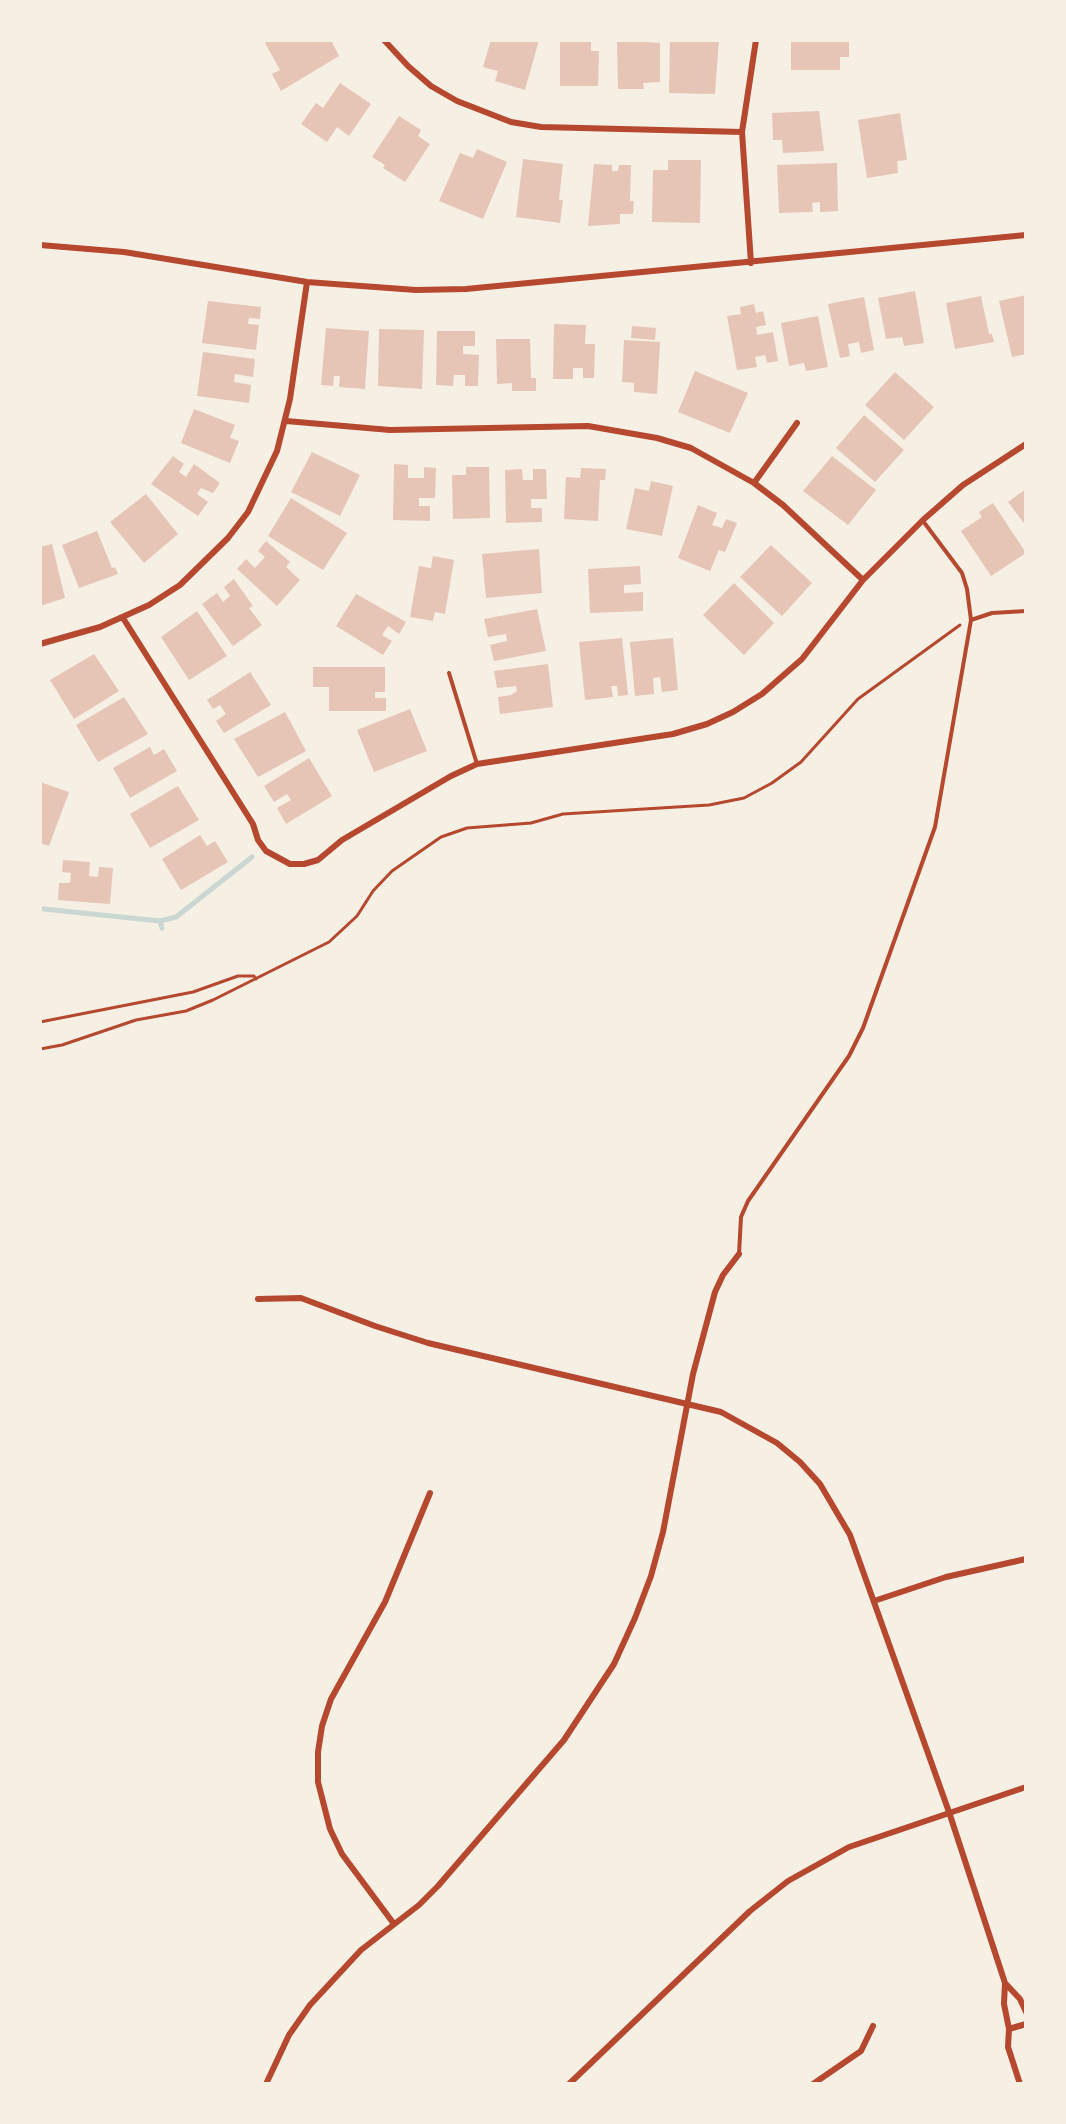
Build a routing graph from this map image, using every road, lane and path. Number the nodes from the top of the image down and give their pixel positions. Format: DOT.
graph roads {
  1 [pos="384,40"];
  2 [pos="756,40"];
  3 [pos="742,132"];
  4 [pos="1026,236"];
  5 [pos="40,245"];
  6 [pos="751,262"];
  7 [pos="307,282"];
  8 [pos="286,421"];
  9 [pos="797,423"];
  10 [pos="1026,444"];
  11 [pos="754,483"];
  12 [pos="923,520"];
  13 [pos="863,580"];
  14 [pos="1026,611"];
  15 [pos="123,618"];
  16 [pos="970,620"];
  17 [pos="40,644"];
  18 [pos="449,673"];
  19 [pos="477,764"];
  20 [pos="256,979"];
  21 [pos="40,1022"];
  22 [pos="40,1049"];
  23 [pos="739,1254"];
  24 [pos="258,1299"];
  25 [pos="687,1403"];
  26 [pos="430,1493"];
  27 [pos="1026,1559"];
  28 [pos="874,1601"];
  29 [pos="1026,1787"];
  30 [pos="949,1812"];
  31 [pos="394,1924"];
  32 [pos="1005,1983"];
  33 [pos="1026,2012"];
  34 [pos="1026,2024"];
  35 [pos="873,2026"];
  36 [pos="1010,2029"];
  37 [pos="266,2084"];
  38 [pos="569,2084"];
  39 [pos="813,2084"];
  40 [pos="1020,2084"];
  1 -- 3 [label="street"];
  2 -- 3 [label="street"];
  3 -- 6 [label="street"];
  4 -- 6 [label="street"];
  5 -- 7 [label="street"];
  6 -- 7 [label="street"];
  7 -- 8 [label="street"];
  8 -- 11 [label="street"];
  8 -- 15 [label="street"];
  9 -- 11 [label="street"];
  10 -- 12 [label="street"];
  11 -- 13 [label="street"];
  12 -- 13 [label="street"];
  12 -- 16 [label="lane"];
  13 -- 19 [label="street"];
  14 -- 16 [label="lane"];
  15 -- 17 [label="street"];
  15 -- 19 [label="street"];
  16 -- 20 [label="path"];
  16 -- 23 [label="lane"];
  18 -- 19 [label="lane"];
  20 -- 21 [label="path"];
  20 -- 22 [label="path"];
  23 -- 25 [label="street"];
  24 -- 25 [label="street"];
  25 -- 28 [label="street"];
  25 -- 31 [label="street"];
  26 -- 31 [label="street"];
  27 -- 28 [label="street"];
  28 -- 30 [label="street"];
  29 -- 30 [label="street"];
  30 -- 32 [label="street"];
  30 -- 38 [label="street"];
  31 -- 37 [label="street"];
  32 -- 33 [label="street"];
  32 -- 36 [label="street"];
  34 -- 36 [label="street"];
  35 -- 39 [label="street"];
  36 -- 40 [label="street"];
}
